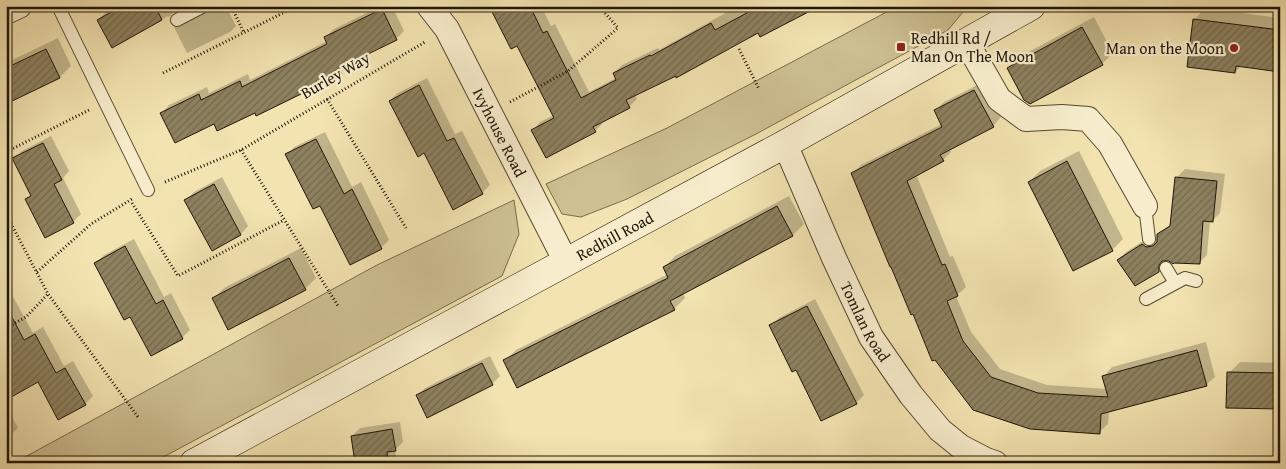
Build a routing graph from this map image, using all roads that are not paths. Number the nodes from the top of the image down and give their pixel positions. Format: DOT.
graph roads {
  1 [pos="19,6"];
  2 [pos="58,6"];
  3 [pos="204,6"];
  4 [pos="429,6"];
  5 [pos="1032,6"];
  6 [pos="6,12"];
  7 [pos="1001,14"];
  8 [pos="177,20"];
  9 [pos="968,43"];
  10 [pos="785,144"];
  11 [pos="148,190"];
  12 [pos="1145,206"];
  13 [pos="1149,239"];
  14 [pos="566,262"];
  15 [pos="1166,268"];
  16 [pos="1196,281"];
  17 [pos="1175,283"];
  18 [pos="1146,300"];
  19 [pos="194,463"];
  20 [pos="995,463"];
  1 -- 6 [label="street"];
  2 -- 11 [label="lane"];
  3 -- 8 [label="lane"];
  4 -- 14 [label="street, Ivyhouse Road"];
  5 -- 7 [label="street, Redhill Road"];
  7 -- 9 [label="street, Redhill Road"];
  9 -- 10 [label="street, Redhill Road"];
  9 -- 12 [label="street"];
  10 -- 14 [label="street, Redhill Road"];
  10 -- 20 [label="street, Tomlan Road"];
  12 -- 13 [label="lane"];
  14 -- 19 [label="street, Redhill Road"];
  15 -- 17 [label="lane"];
  16 -- 17 [label="lane"];
  17 -- 18 [label="lane"];
}
